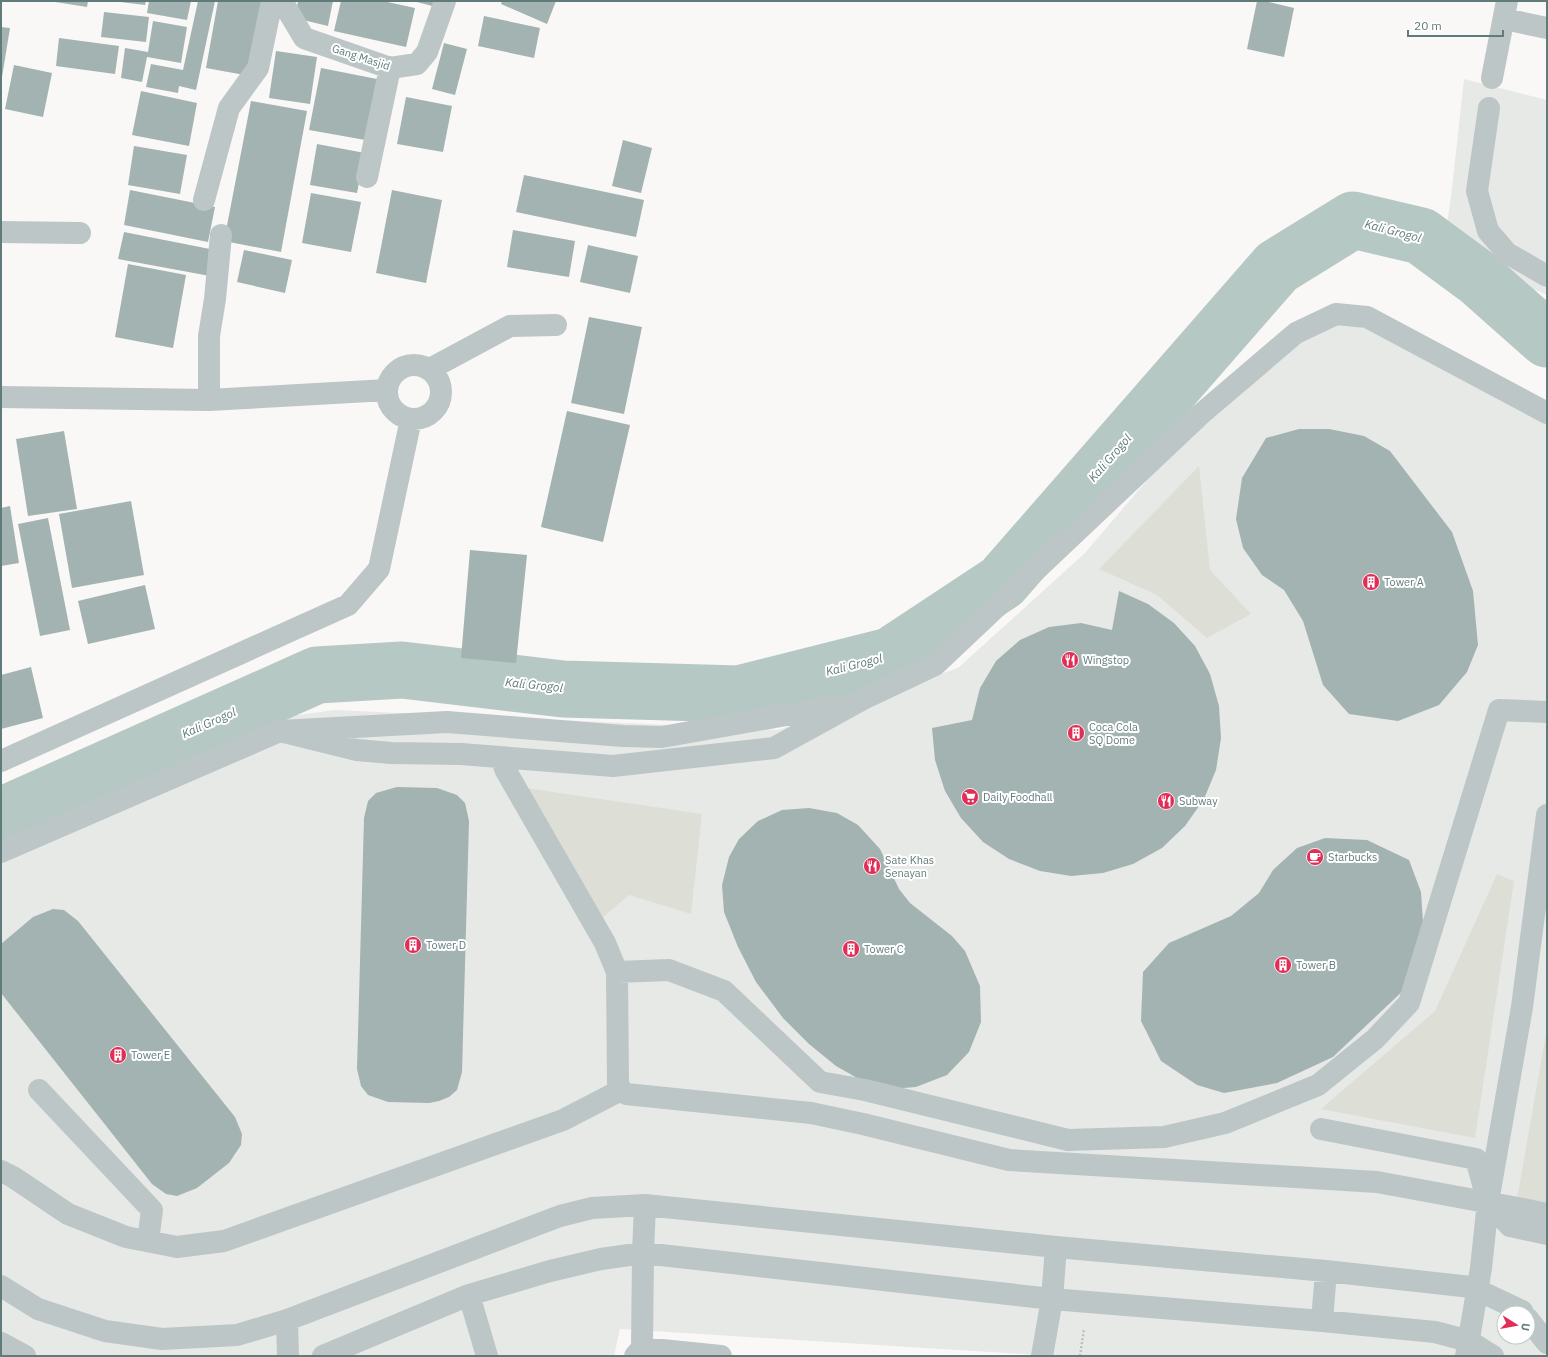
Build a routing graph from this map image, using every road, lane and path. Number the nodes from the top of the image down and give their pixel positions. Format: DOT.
graph roads {
  1 [pos="272,1"];
  2 [pos="282,1"];
  3 [pos="445,1"];
  4 [pos="1505,10"];
  5 [pos="1547,28"];
  6 [pos="390,68"];
  7 [pos="1492,78"];
  8 [pos="1489,108"];
  9 [pos="367,177"];
  10 [pos="204,200"];
  11 [pos="1,232"];
  12 [pos="80,233"];
  13 [pos="221,235"];
  14 [pos="1547,276"];
  15 [pos="556,324"];
  16 [pos="430,369"];
  17 [pos="387,390"];
  18 [pos="1,397"];
  19 [pos="209,400"];
  20 [pos="1547,413"];
  21 [pos="412,419"];
  22 [pos="863,700"];
  23 [pos="1547,712"];
  24 [pos="280,732"];
  25 [pos="500,758"];
  26 [pos="1,761"];
  27 [pos="1547,815"];
  28 [pos="1,852"];
  29 [pos="617,972"];
  30 [pos="820,1082"];
  31 [pos="39,1090"];
  32 [pos="621,1090"];
  33 [pos="810,1113"];
  34 [pos="1320,1129"];
  35 [pos="1,1171"];
  36 [pos="1488,1202"];
  37 [pos="645,1205"];
  38 [pos="1547,1214"];
  39 [pos="1547,1234"];
  40 [pos="148,1241"];
  41 [pos="1056,1247"];
  42 [pos="643,1253"];
  43 [pos="1326,1271"];
  44 [pos="1,1286"];
  45 [pos="469,1295"];
  46 [pos="1052,1299"];
  47 [pos="1509,1305"];
  48 [pos="287,1320"];
  49 [pos="1322,1321"];
  50 [pos="1536,1329"];
  51 [pos="1083,1336"];
  52 [pos="1547,1342"];
  53 [pos="1,1343"];
  54 [pos="638,1352"];
  55 [pos="1,1354"];
  56 [pos="24,1356"];
  57 [pos="288,1356"];
  58 [pos="323,1356"];
  59 [pos="487,1356"];
  60 [pos="721,1356"];
  61 [pos="1042,1356"];
  62 [pos="1080,1356"];
  63 [pos="1466,1356"];
  64 [pos="1493,1356"];
  1 -- 10 [label="street"];
  2 -- 6 [label="street, Gang Masjid"];
  3 -- 6 [label="street, Gang Masjid"];
  4 -- 5 [label="street"];
  4 -- 7 [label="street"];
  6 -- 9 [label="street"];
  8 -- 14 [label="street"];
  11 -- 12 [label="street"];
  13 -- 19 [label="street"];
  15 -- 16 [label="street"];
  16 -- 17 [label="street"];
  16 -- 21 [label="street"];
  17 -- 19 [label="street"];
  17 -- 21 [label="street"];
  18 -- 19 [label="street"];
  20 -- 22 [label="street"];
  21 -- 26 [label="street"];
  22 -- 24 [label="street"];
  22 -- 25 [label="street"];
  23 -- 30 [label="street"];
  24 -- 25 [label="street"];
  24 -- 28 [label="street"];
  25 -- 29 [label="street"];
  27 -- 36 [label="street"];
  29 -- 30 [label="street"];
  29 -- 32 [label="street"];
  30 -- 33 [label="street"];
  31 -- 40 [label="street"];
  32 -- 33 [label="street"];
  32 -- 40 [label="street"];
  33 -- 36 [label="street"];
  34 -- 36 [label="street"];
  35 -- 40 [label="street"];
  36 -- 38 [label="street"];
  36 -- 39 [label="street"];
  36 -- 63 [label="street, bridge"];
  37 -- 41 [label="street"];
  37 -- 42 [label="street"];
  37 -- 48 [label="street"];
  41 -- 43 [label="street"];
  41 -- 46 [label="street"];
  42 -- 45 [label="street"];
  42 -- 46 [label="street"];
  42 -- 54 [label="street"];
  43 -- 47 [label="street"];
  43 -- 49 [label="street"];
  44 -- 48 [label="street"];
  45 -- 58 [label="street"];
  45 -- 59 [label="street"];
  46 -- 49 [label="street"];
  46 -- 61 [label="street"];
  48 -- 57 [label="street"];
  49 -- 64 [label="street"];
  50 -- 52 [label="street"];
  51 -- 62 [label="path"];
  53 -- 56 [label="street"];
  54 -- 60 [label="street"];
  55 -- 56 [label="street"];
}
